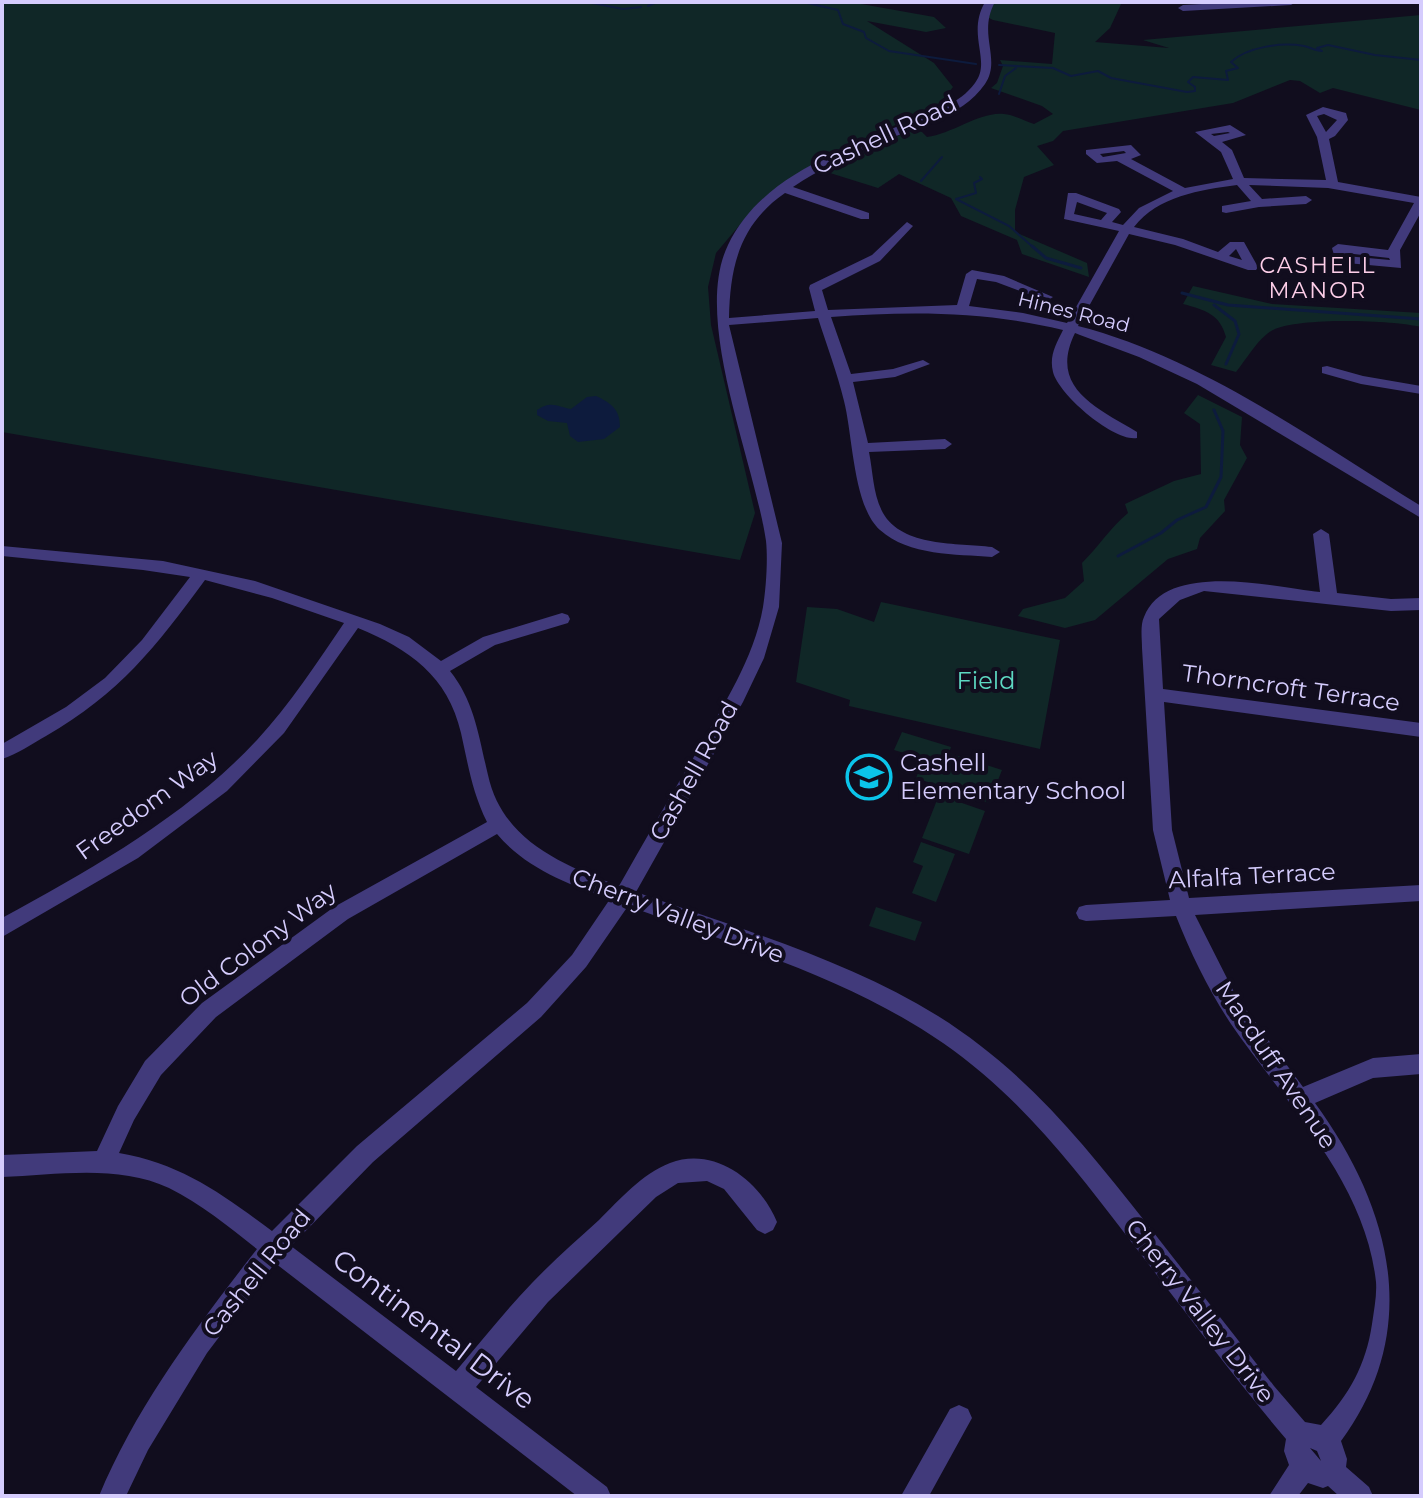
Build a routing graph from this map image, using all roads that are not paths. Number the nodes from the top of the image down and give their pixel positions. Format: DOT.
graph roads {
  1 [pos="990,2"];
  2 [pos="1291,2"];
  3 [pos="1249,4"];
  4 [pos="1183,8"];
  5 [pos="1323,137"];
  6 [pos="1212,140"];
  7 [pos="1119,157"];
  8 [pos="1237,176"];
  9 [pos="1169,183"];
  10 [pos="1333,187"];
  11 [pos="783,188"];
  12 [pos="1184,192"];
  13 [pos="1306,200"];
  14 [pos="1421,201"];
  15 [pos="1259,203"];
  16 [pos="1226,209"];
  17 [pos="865,216"];
  18 [pos="1104,224"];
  19 [pos="907,226"];
  20 [pos="1125,230"];
  21 [pos="1220,257"];
  22 [pos="978,260"];
  23 [pos="1396,260"];
  24 [pos="972,274"];
  25 [pos="1047,297"];
  26 [pos="962,309"];
  27 [pos="822,315"];
  28 [pos="722,322"];
  29 [pos="1072,328"];
  30 [pos="923,364"];
  31 [pos="1327,370"];
  32 [pos="846,379"];
  33 [pos="1421,390"];
  34 [pos="1132,435"];
  35 [pos="945,444"];
  36 [pos="862,448"];
  37 [pos="1421,513"];
  38 [pos="1321,534"];
  39 [pos="2,551"];
  40 [pos="992,552"];
  41 [pos="201,574"];
  42 [pos="1329,597"];
  43 [pos="1421,604"];
  44 [pos="562,619"];
  45 [pos="355,620"];
  46 [pos="440,669"];
  47 [pos="1154,694"];
  48 [pos="1421,730"];
  49 [pos="2,752"];
  50 [pos="497,825"];
  51 [pos="1421,893"];
  52 [pos="624,895"];
  53 [pos="1182,906"];
  54 [pos="1086,913"];
  55 [pos="2,928"];
  56 [pos="1421,1064"];
  57 [pos="1300,1100"];
  58 [pos="104,1162"];
  59 [pos="2,1166"];
  60 [pos="765,1222"];
  61 [pos="273,1247"];
  62 [pos="459,1387"];
  63 [pos="959,1418"];
  64 [pos="1313,1438"];
  65 [pos="1304,1467"];
  66 [pos="1331,1472"];
  67 [pos="112,1496"];
  68 [pos="598,1496"];
  69 [pos="914,1496"];
  70 [pos="1282,1496"];
  71 [pos="1360,1496"];
  1 -- 11 [label="street, Cashell Road"];
  2 -- 3 [label="street"];
  3 -- 4 [label="street"];
  5 -- 10 [label="street"];
  6 -- 8 [label="street"];
  7 -- 9 [label="street"];
  8 -- 9 [label="street"];
  8 -- 10 [label="street"];
  8 -- 12 [label="street"];
  8 -- 15 [label="street"];
  9 -- 12 [label="street"];
  10 -- 14 [label="street"];
  11 -- 17 [label="street"];
  11 -- 28 [label="street, Cashell Road"];
  12 -- 20 [label="street"];
  13 -- 15 [label="street"];
  14 -- 23 [label="street"];
  15 -- 16 [label="street"];
  18 -- 20 [label="street"];
  19 -- 27 [label="street"];
  20 -- 21 [label="street"];
  20 -- 29 [label="street"];
  22 -- 24 [label="street"];
  24 -- 25 [label="street"];
  24 -- 26 [label="street"];
  26 -- 27 [label="street, Hines Road"];
  26 -- 29 [label="street, Hines Road"];
  27 -- 28 [label="street, Hines Road"];
  27 -- 32 [label="street"];
  28 -- 52 [label="street, Cashell Road"];
  29 -- 34 [label="street"];
  29 -- 37 [label="street, Hines Road"];
  30 -- 32 [label="street"];
  31 -- 33 [label="street"];
  32 -- 36 [label="street"];
  35 -- 36 [label="street"];
  36 -- 40 [label="street"];
  38 -- 42 [label="street"];
  39 -- 41 [label="street, Cherry Valley Drive"];
  41 -- 45 [label="street, Cherry Valley Drive"];
  41 -- 49 [label="street"];
  42 -- 43 [label="street, Macduff Avenue"];
  42 -- 47 [label="street, Macduff Avenue"];
  44 -- 46 [label="street"];
  45 -- 46 [label="street, Cherry Valley Drive"];
  45 -- 55 [label="street, Freedom Way"];
  46 -- 50 [label="street, Cherry Valley Drive"];
  47 -- 48 [label="street, Thorncroft Terrace"];
  47 -- 53 [label="street, Macduff Avenue"];
  50 -- 52 [label="street, Cherry Valley Drive"];
  50 -- 58 [label="street, Old Colony Way"];
  51 -- 53 [label="street, Alfalfa Terrace"];
  52 -- 61 [label="street, Cashell Road"];
  52 -- 64 [label="street, Cherry Valley Drive"];
  53 -- 54 [label="street, Alfalfa Terrace"];
  53 -- 57 [label="street, Macduff Avenue"];
  56 -- 57 [label="street"];
  57 -- 64 [label="street, Macduff Avenue"];
  58 -- 59 [label="street, Continental Drive"];
  58 -- 61 [label="street, Continental Drive"];
  60 -- 62 [label="street"];
  61 -- 62 [label="street, Continental Drive"];
  61 -- 67 [label="street, Cashell Road"];
  62 -- 68 [label="street, Continental Drive"];
  63 -- 69 [label="street"];
  64 -- 65 [label="street"];
  64 -- 66 [label="street"];
  65 -- 66 [label="street"];
  65 -- 70 [label="street"];
  66 -- 71 [label="street"];
}
